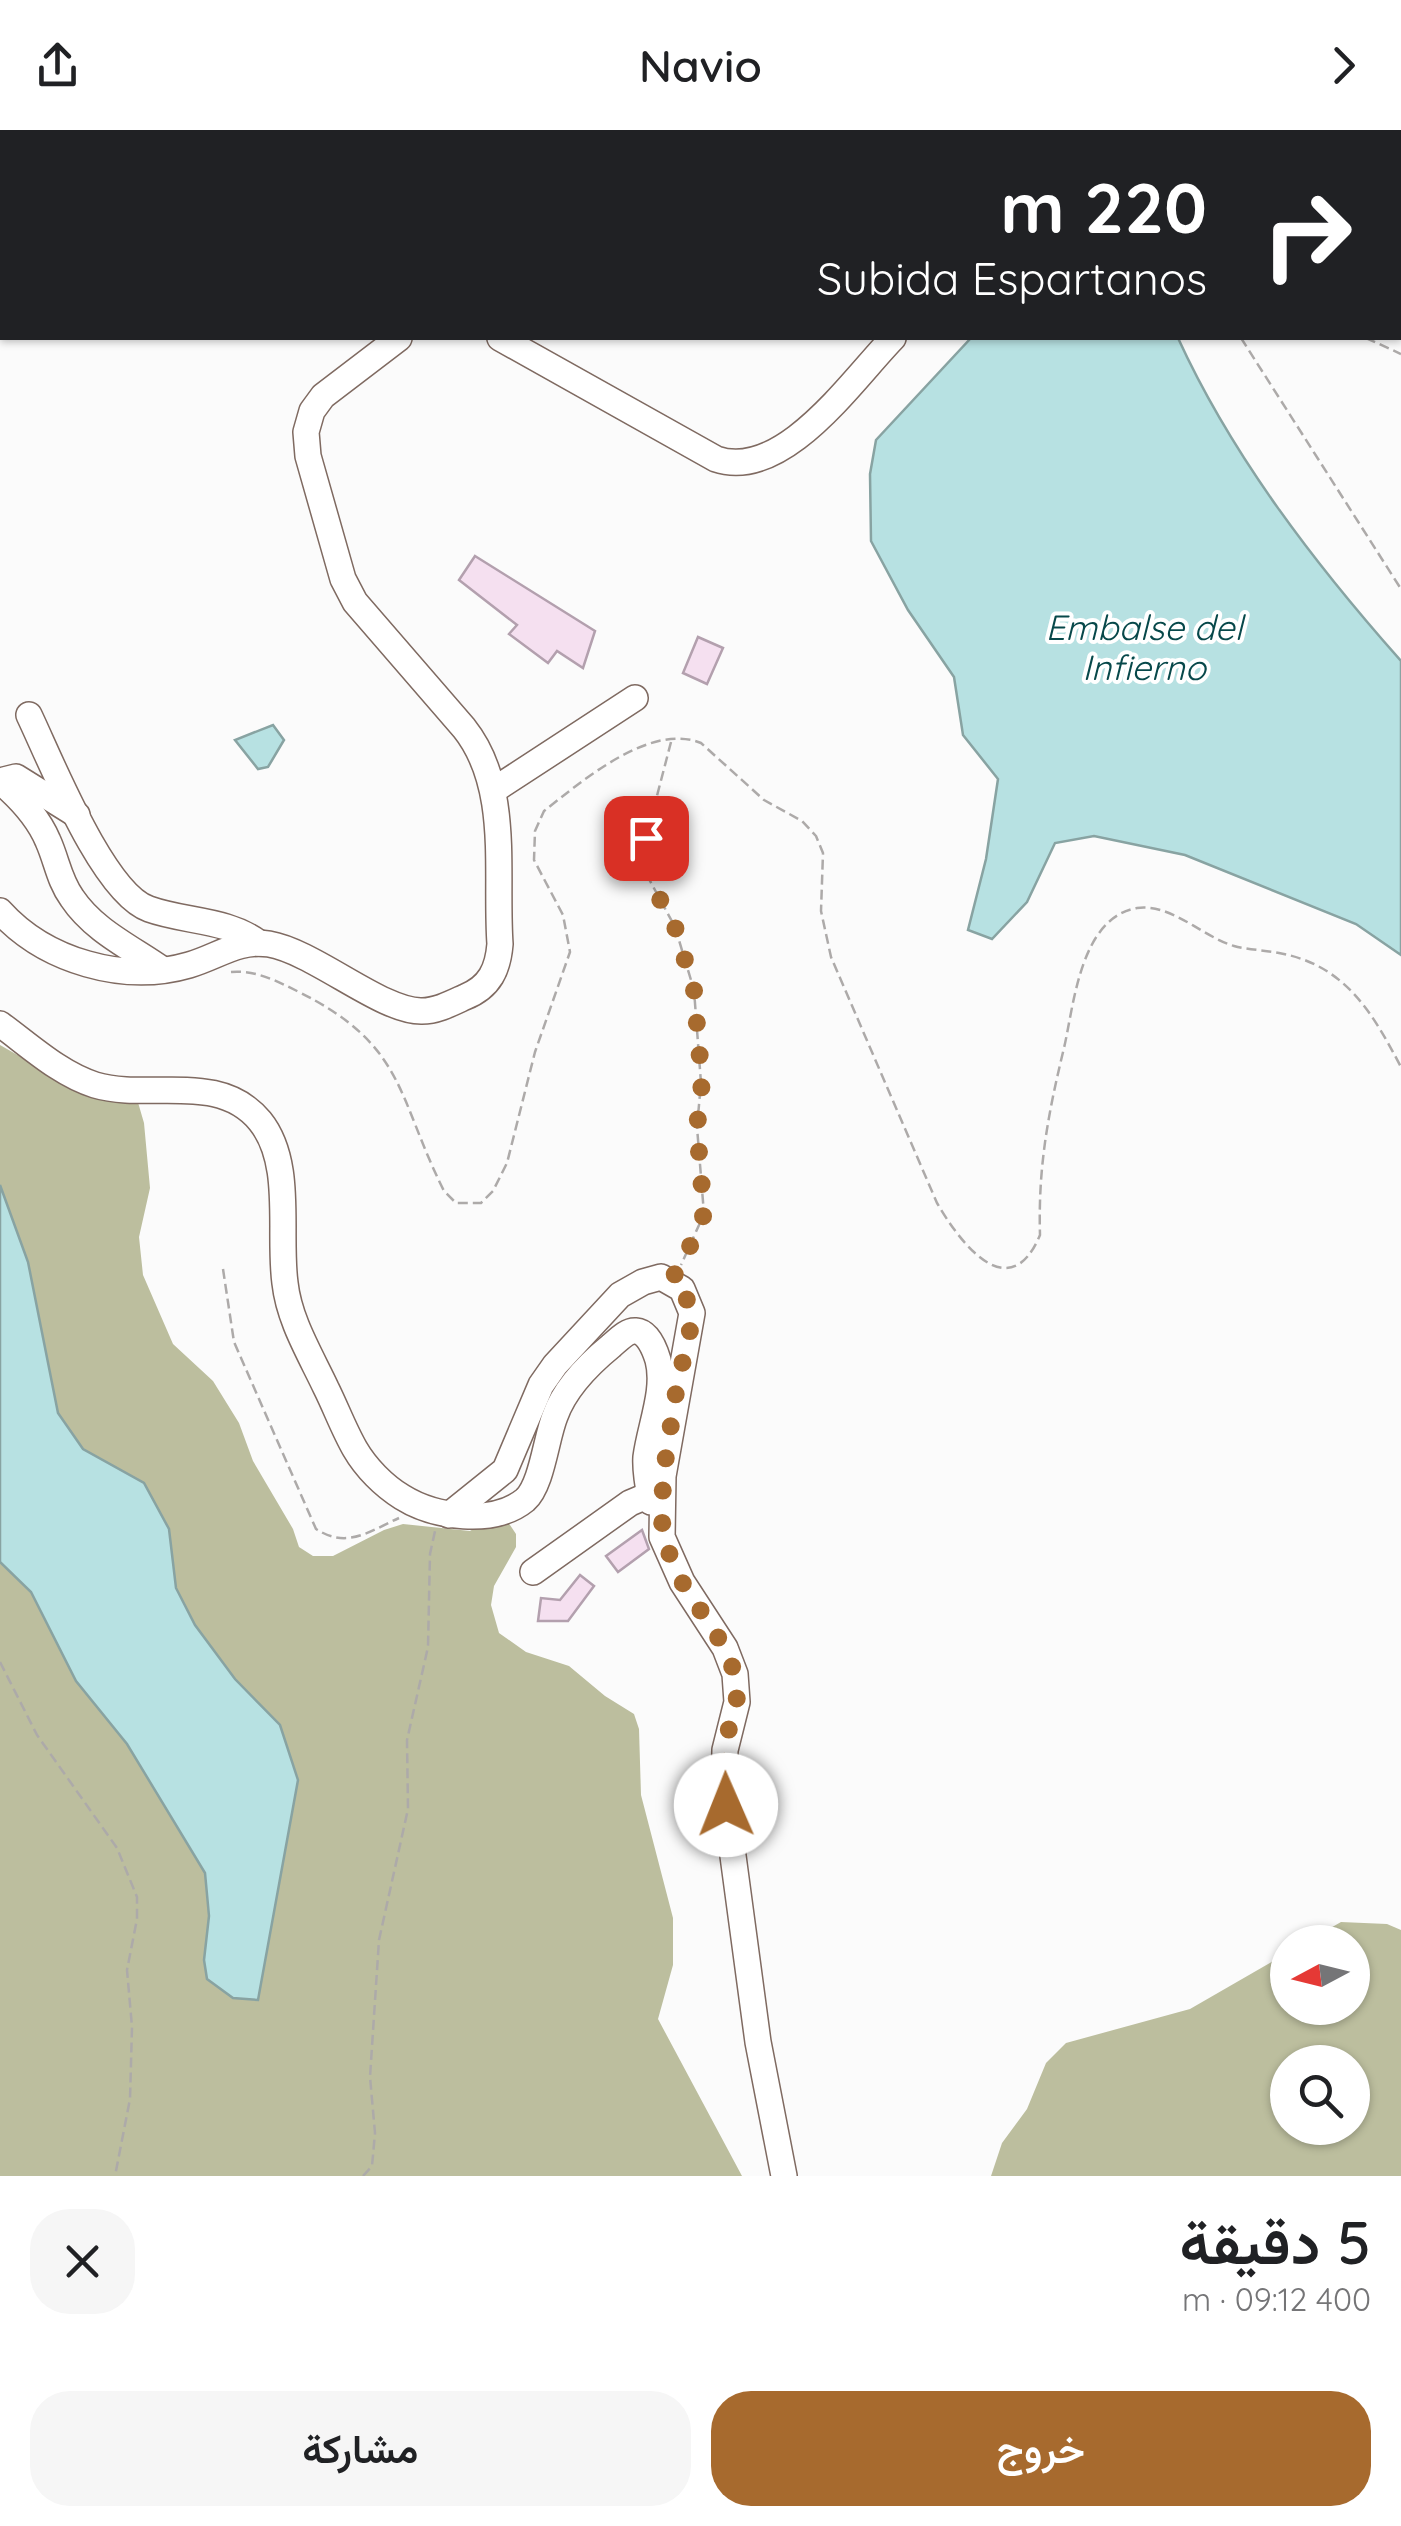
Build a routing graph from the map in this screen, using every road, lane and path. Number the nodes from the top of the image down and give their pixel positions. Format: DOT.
graph roads {
  1 [pos="396,340"];
  2 [pos="504,340"];
  3 [pos="892,340"];
  4 [pos="1242,340"];
  5 [pos="1370,340"];
  6 [pos="1401,354"];
  7 [pos="1401,589"];
  8 [pos="635,698"];
  9 [pos="29,715"];
  10 [pos="671,740"];
  11 [pos="1,782"];
  12 [pos="494,790"];
  13 [pos="77,816"];
  14 [pos="0,911"];
  15 [pos="258,943"];
  16 [pos="163,970"];
  17 [pos="222,974"];
  18 [pos="0,1024"];
  19 [pos="1401,1067"];
  20 [pos="223,1269"];
  21 [pos="671,1280"];
  22 [pos="650,1495"];
  23 [pos="406,1500"];
  24 [pos="448,1515"];
  25 [pos="662,1537"];
  26 [pos="533,1572"];
  27 [pos="0,1662"];
  28 [pos="115,2176"];
  29 [pos="363,2176"];
  30 [pos="784,2176"];
  1 -- 12 [label="street"];
  2 -- 3 [label="street"];
  4 -- 7 [label="path"];
  5 -- 6 [label="path"];
  8 -- 12 [label="street"];
  9 -- 13 [label="street"];
  10 -- 17 [label="path"];
  10 -- 19 [label="path"];
  10 -- 21 [label="path"];
  11 -- 13 [label="street"];
  11 -- 16 [label="street"];
  12 -- 15 [label="street"];
  13 -- 15 [label="street"];
  14 -- 16 [label="street"];
  15 -- 16 [label="street"];
  18 -- 23 [label="street"];
  20 -- 23 [label="path"];
  21 -- 24 [label="street"];
  21 -- 25 [label="street"];
  22 -- 24 [label="street"];
  22 -- 25 [label="street"];
  22 -- 26 [label="street"];
  23 -- 24 [label="street"];
  24 -- 29 [label="path"];
  25 -- 30 [label="street"];
  27 -- 28 [label="path"];
}
